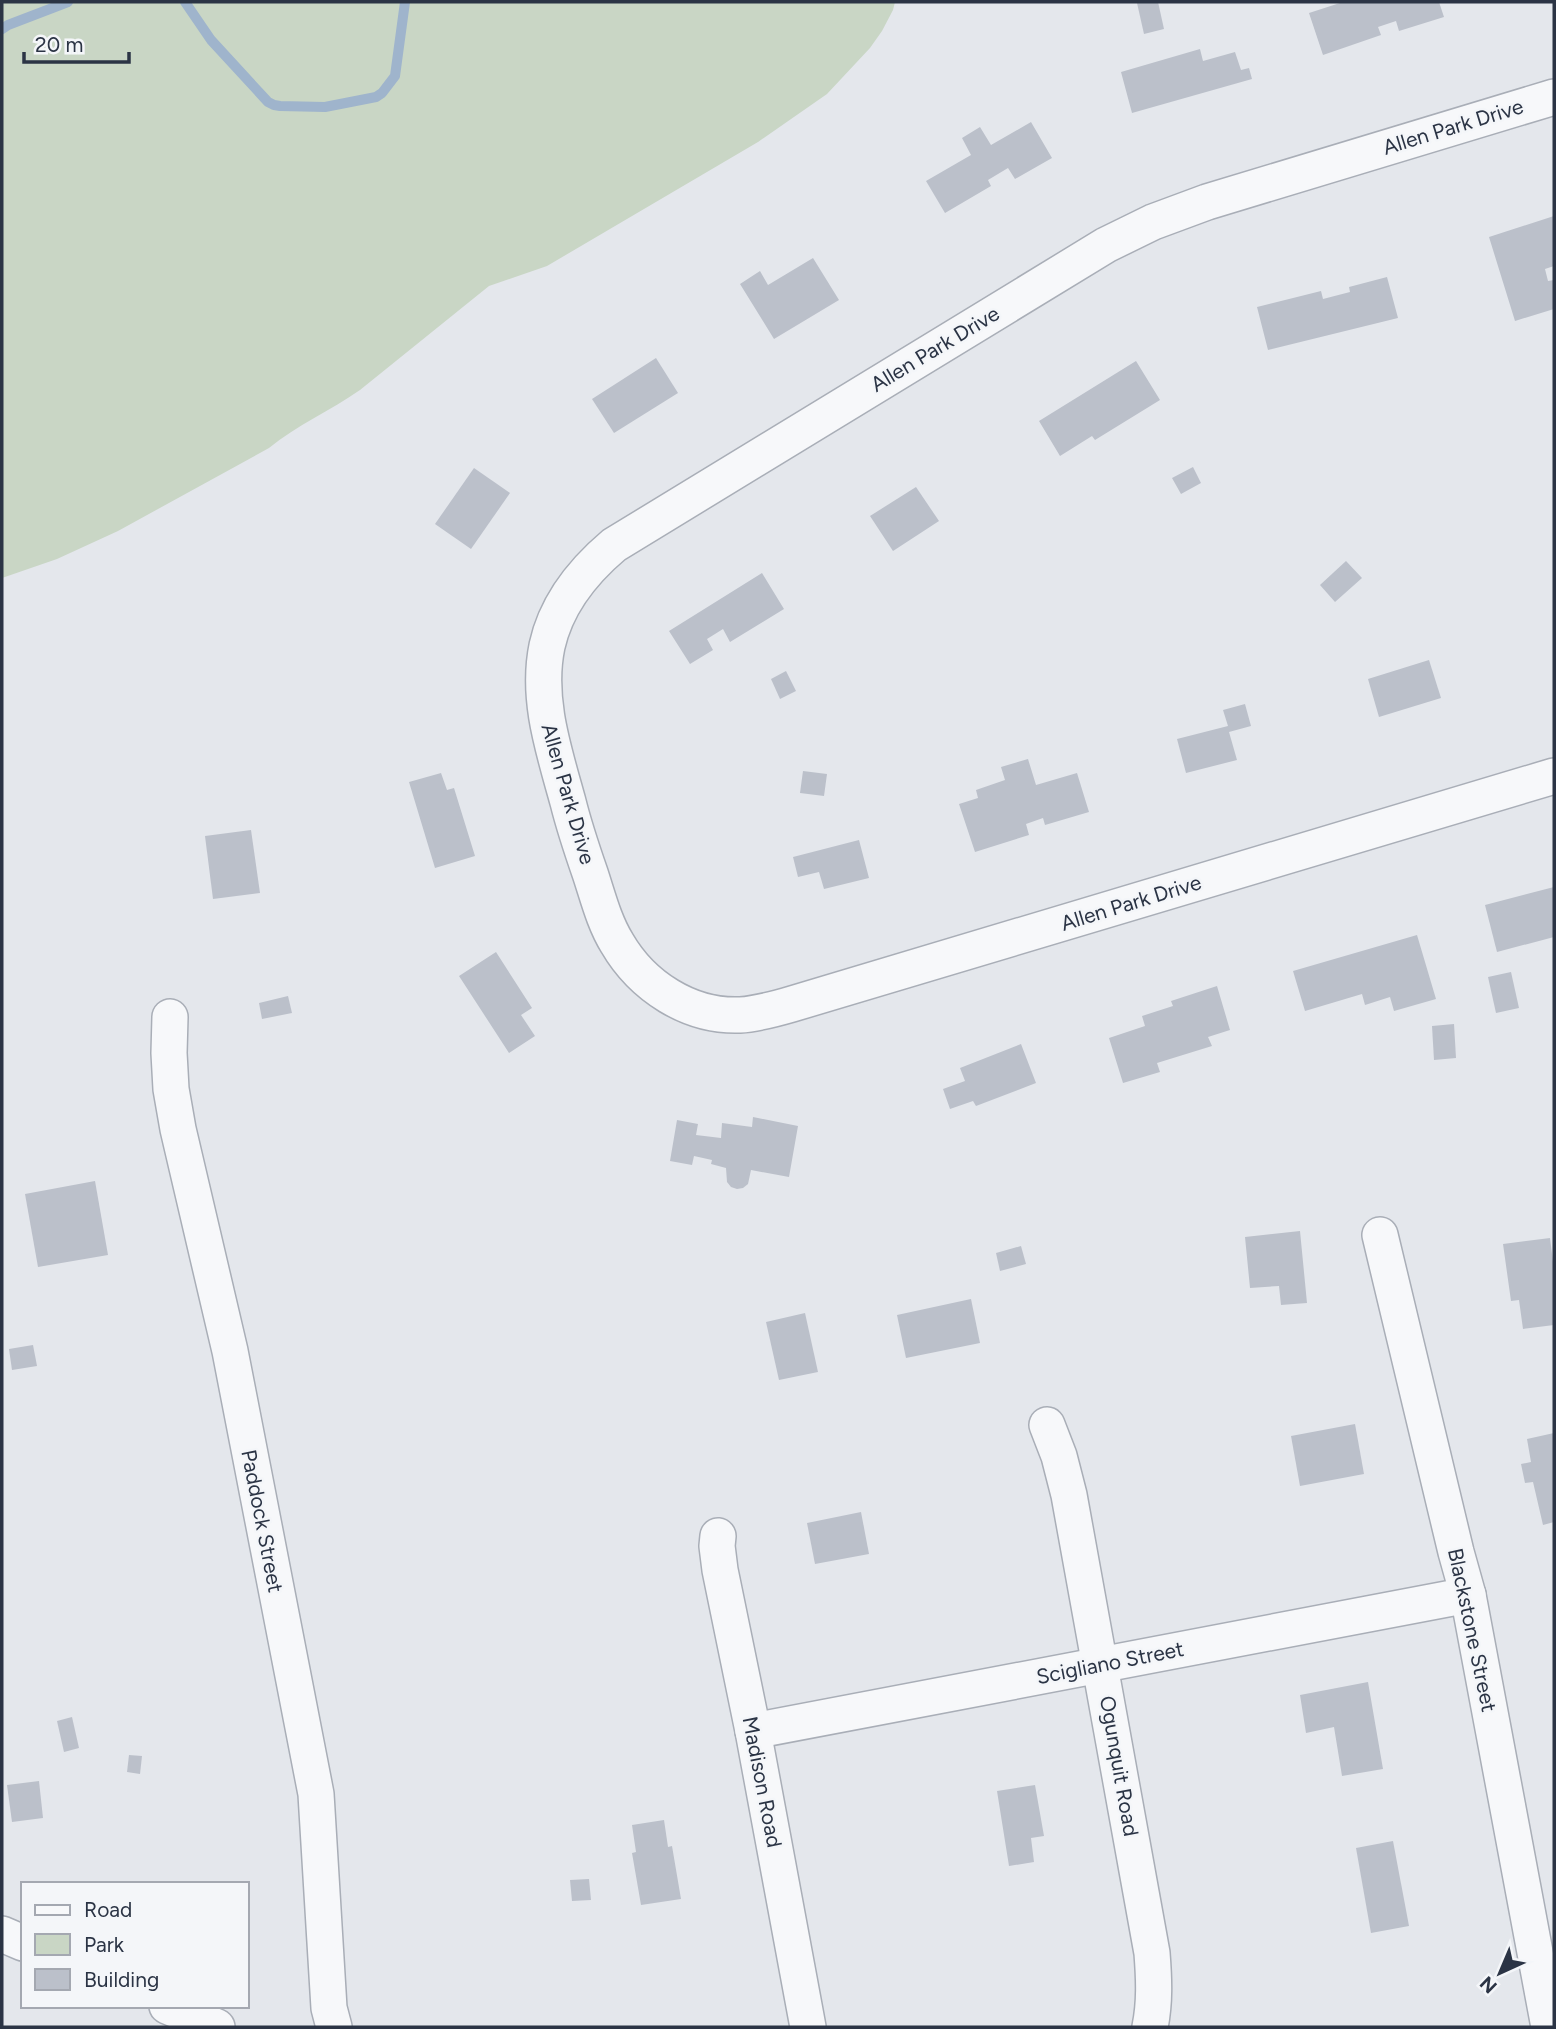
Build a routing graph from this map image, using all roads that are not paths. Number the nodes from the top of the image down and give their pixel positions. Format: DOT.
graph roads {
  1 [pos="1554,97"];
  2 [pos="1554,776"];
  3 [pos="170,1017"];
  4 [pos="1380,1235"];
  5 [pos="1048,1425"];
  6 [pos="718,1536"];
  7 [pos="1468,1595"];
  8 [pos="1101,1665"];
  9 [pos="753,1731"];
  10 [pos="2,1934"];
  11 [pos="21,1942"];
  12 [pos="172,2008"];
  13 [pos="217,2027"];
  14 [pos="334,2027"];
  15 [pos="808,2027"];
  16 [pos="1150,2027"];
  17 [pos="1549,2027"];
  1 -- 2 [label="street, Allen Park Drive"];
  3 -- 14 [label="street, Paddock Street"];
  4 -- 7 [label="street, Blackstone Street"];
  5 -- 8 [label="street, Ogunquit Road"];
  6 -- 9 [label="street, Madison Road"];
  7 -- 8 [label="street, Scigliano Street"];
  7 -- 17 [label="street, Blackstone Street"];
  8 -- 9 [label="street, Scigliano Street"];
  8 -- 16 [label="street, Ogunquit Road"];
  9 -- 15 [label="street, Madison Road"];
  10 -- 11 [label="street"];
  12 -- 13 [label="street"];
}
